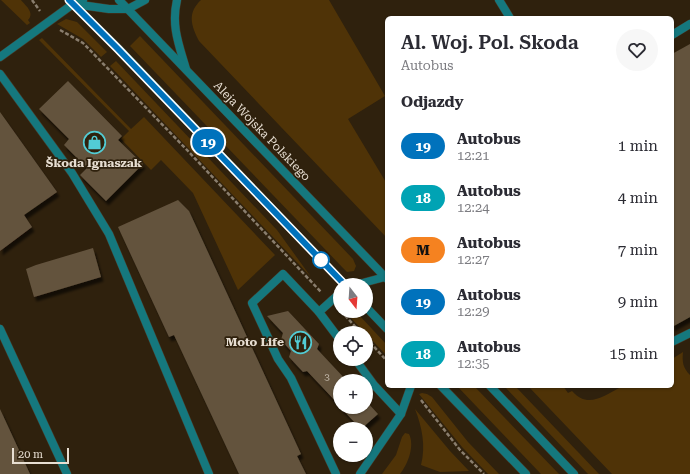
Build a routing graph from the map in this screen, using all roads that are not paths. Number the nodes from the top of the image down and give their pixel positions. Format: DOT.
graph roads {
  1 [pos="83,0"];
  2 [pos="119,0"];
  3 [pos="145,0"];
  4 [pos="177,0"];
  5 [pos="499,0"];
  6 [pos="71,2"];
  7 [pos="128,9"];
  8 [pos="509,16"];
  9 [pos="690,24"];
  10 [pos="674,34"];
  11 [pos="0,57"];
  12 [pos="186,69"];
  13 [pos="0,74"];
  14 [pos="385,277"];
  15 [pos="338,278"];
  16 [pos="385,278"];
  17 [pos="373,281"];
  18 [pos="333,300"];
  19 [pos="319,312"];
  20 [pos="373,314"];
  21 [pos="385,327"];
  22 [pos="0,328"];
  23 [pos="333,331"];
  24 [pos="690,333"];
  25 [pos="674,341"];
  26 [pos="359,366"];
  27 [pos="410,388"];
  28 [pos="443,388"];
  29 [pos="492,388"];
  30 [pos="401,414"];
  31 [pos="67,474"];
  32 [pos="209,474"];
  33 [pos="336,474"];
  34 [pos="360,474"];
  35 [pos="526,474"];
  36 [pos="574,474"];
  1 -- 6 [label="street"];
  2 -- 7 [label="street, Aleja Wojska Polskiego"];
  3 -- 7 [label="street"];
  4 -- 12 [label="street"];
  5 -- 8 [label="street"];
  6 -- 7 [label="street"];
  6 -- 11 [label="street"];
  6 -- 15 [label="street"];
  7 -- 12 [label="street, Aleja Wojska Polskiego"];
  9 -- 10 [label="street"];
  12 -- 14 [label="street, Aleja Wojska Polskiego"];
  13 -- 32 [label="street"];
  16 -- 17 [label="street"];
  18 -- 19 [label="street"];
  19 -- 23 [label="street"];
  19 -- 33 [label="street"];
  20 -- 21 [label="street"];
  22 -- 31 [label="street"];
  24 -- 25 [label="street"];
  26 -- 30 [label="street"];
  27 -- 30 [label="street"];
  28 -- 35 [label="street"];
  29 -- 36 [label="street"];
  30 -- 34 [label="street"];
}
